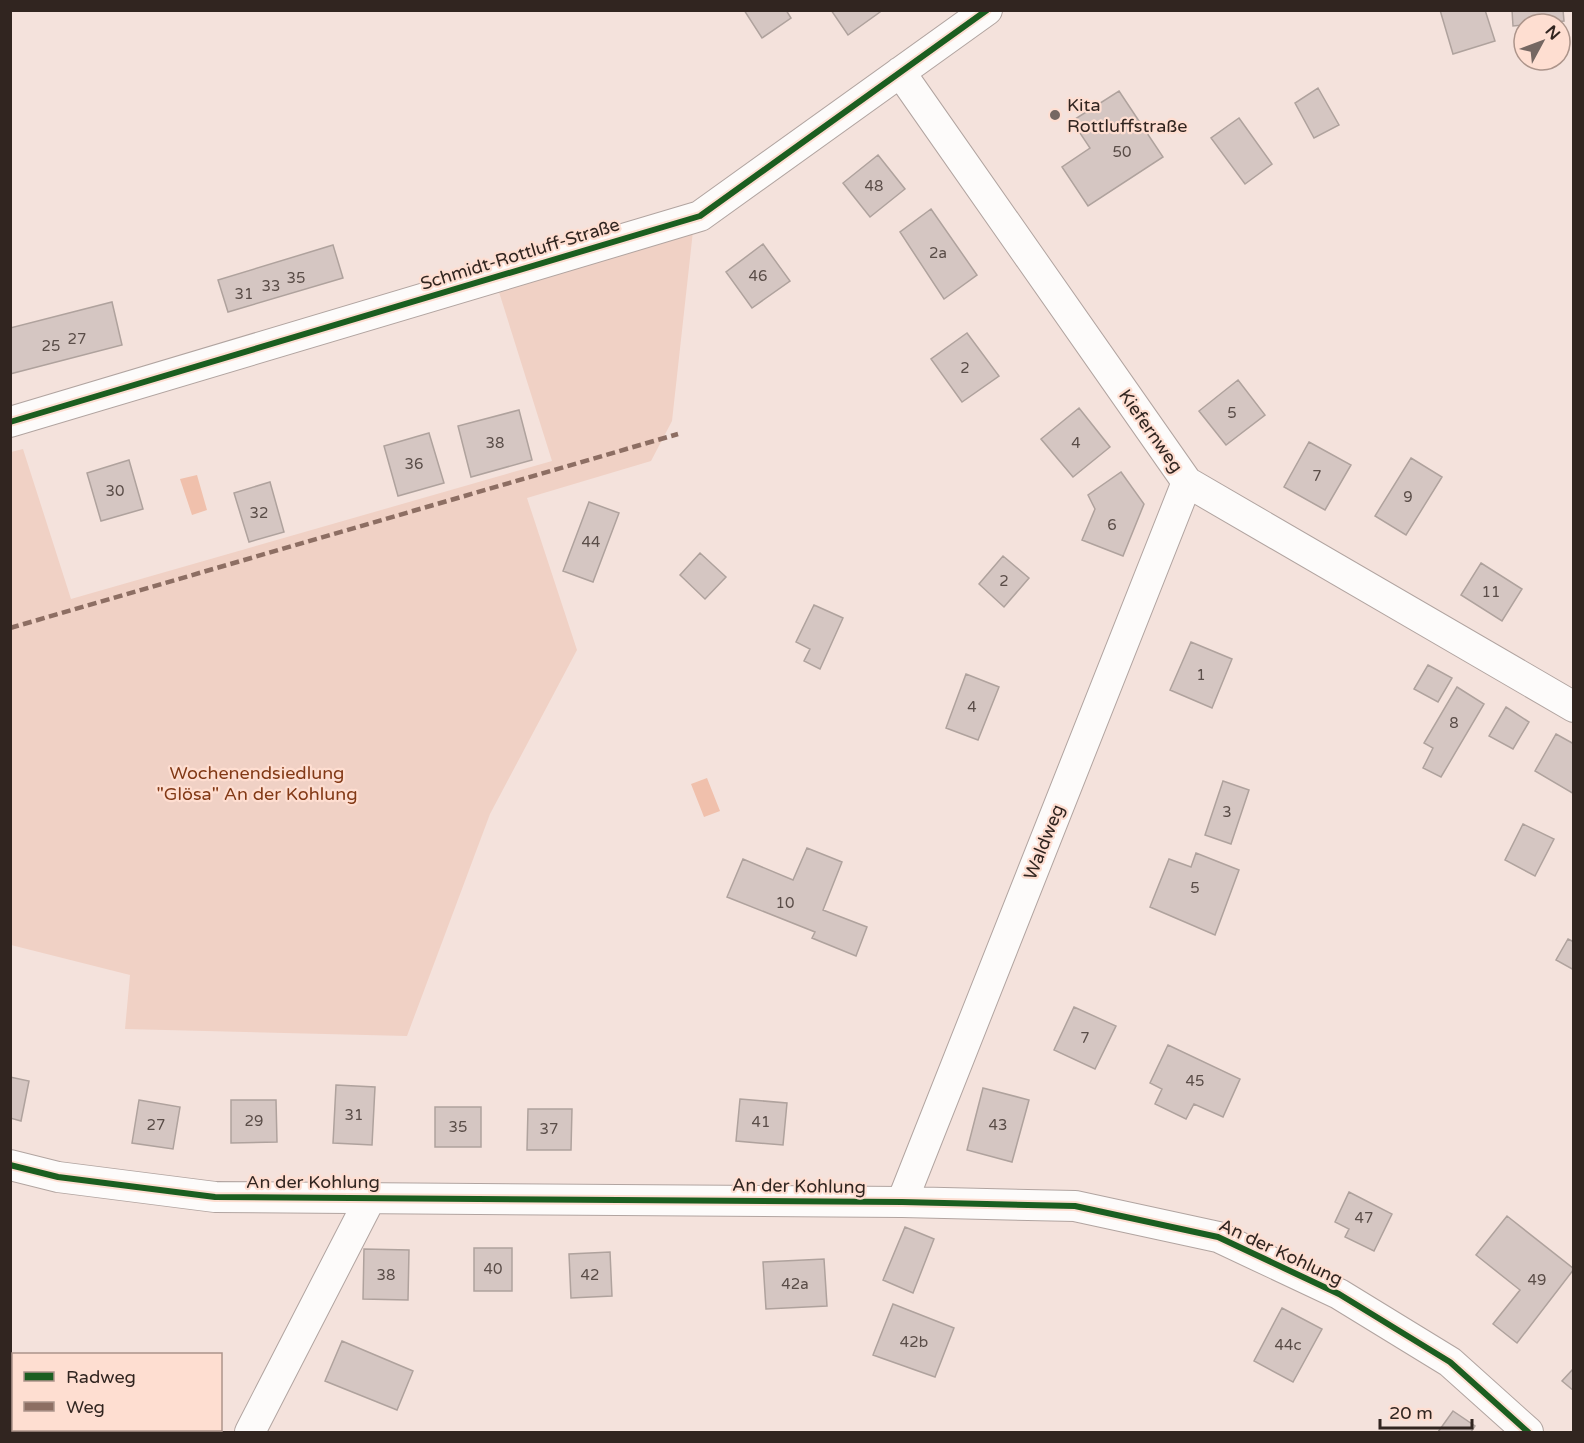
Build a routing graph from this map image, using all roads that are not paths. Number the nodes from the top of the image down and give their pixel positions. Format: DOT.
graph roads {
  1 [pos="987,10"];
  2 [pos="900,72"];
  3 [pos="10,422"];
  4 [pos="1187,482"];
  5 [pos="1574,707"];
  6 [pos="10,1165"];
  7 [pos="371,1197"];
  8 [pos="902,1202"];
  9 [pos="250,1432"];
  10 [pos="1528,1432"];
  1 -- 2 [label="street, Schmidt-Rottluff-Straße"];
  2 -- 3 [label="street, Schmidt-Rottluff-Straße"];
  2 -- 4 [label="street, Kiefernweg"];
  4 -- 5 [label="street, Kiefernweg"];
  4 -- 8 [label="street, Waldweg"];
  6 -- 7 [label="street, An der Kohlung"];
  7 -- 8 [label="street, An der Kohlung"];
  7 -- 9 [label="street"];
  8 -- 10 [label="street, An der Kohlung"];
}
